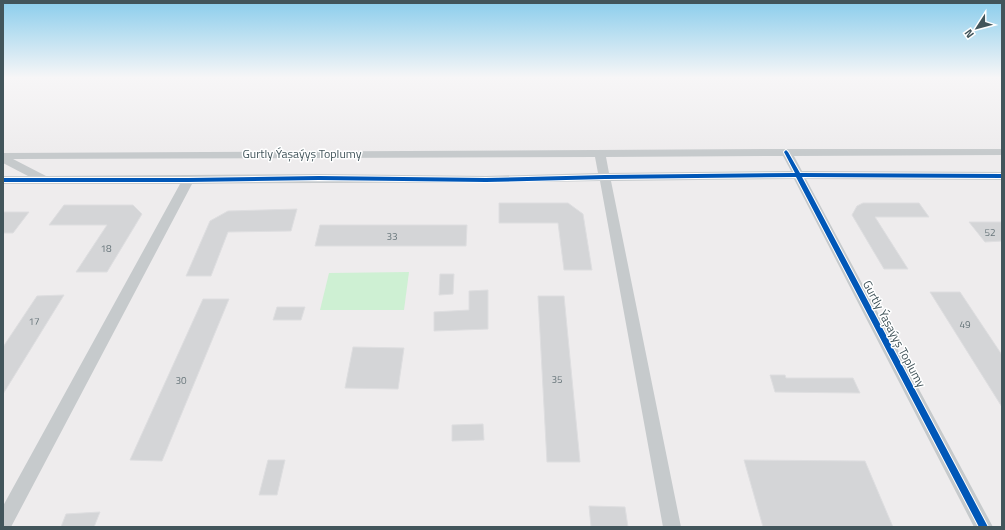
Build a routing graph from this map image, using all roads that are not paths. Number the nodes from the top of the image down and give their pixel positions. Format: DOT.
graph roads {
  1 [pos="786,152"];
  2 [pos="1002,152"];
  3 [pos="600,153"];
  4 [pos="3,156"];
  5 [pos="3,159"];
  6 [pos="798,175"];
  7 [pos="1002,176"];
  8 [pos="605,177"];
  9 [pos="3,180"];
  10 [pos="45,180"];
  11 [pos="188,180"];
  12 [pos="3,524"];
  13 [pos="672,527"];
  14 [pos="984,527"];
  1 -- 2 [label="street, Gurtly Ýaşaýyş Toplumy"];
  1 -- 3 [label="street, Gurtly Ýaşaýyş Toplumy"];
  1 -- 6 [label="street, Gurtly Ýaşaýyş Toplumy"];
  3 -- 4 [label="street, Gurtly Ýaşaýyş Toplumy"];
  3 -- 8 [label="street"];
  5 -- 10 [label="street"];
  6 -- 7 [label="street"];
  6 -- 8 [label="street"];
  6 -- 14 [label="street, Gurtly Ýaşaýyş Toplumy"];
  8 -- 11 [label="street"];
  8 -- 13 [label="street"];
  9 -- 10 [label="street"];
  10 -- 11 [label="street"];
  11 -- 12 [label="street"];
}
